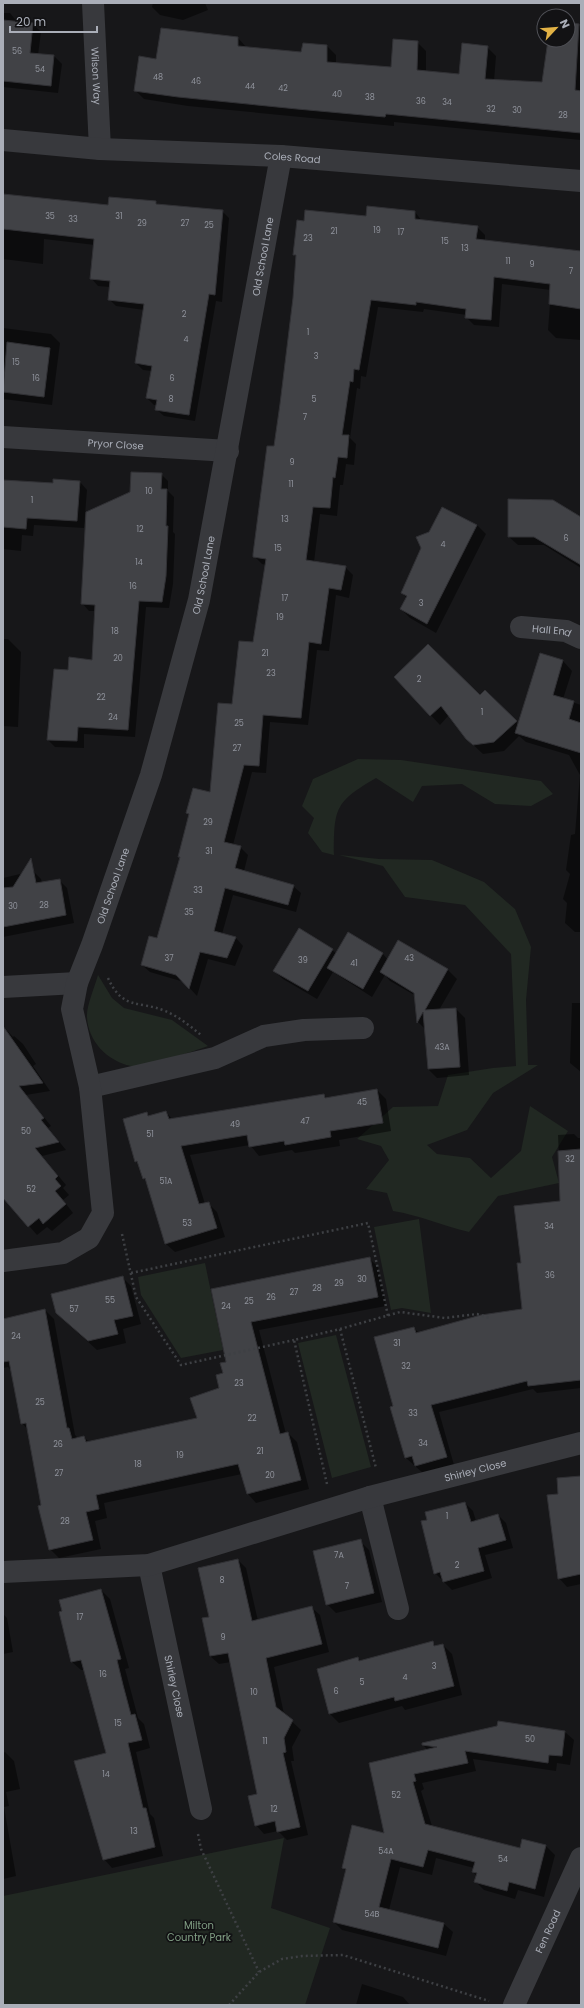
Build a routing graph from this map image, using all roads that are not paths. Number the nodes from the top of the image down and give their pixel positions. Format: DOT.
graph roads {
  1 [pos="93,3"];
  2 [pos="3,140"];
  3 [pos="100,149"];
  4 [pos="281,156"];
  5 [pos="581,181"];
  6 [pos="3,437"];
  7 [pos="228,451"];
  8 [pos="521,627"];
  9 [pos="581,638"];
  10 [pos="77,983"];
  11 [pos="3,987"];
  12 [pos="363,1028"];
  13 [pos="90,1087"];
  14 [pos="3,1261"];
  15 [pos="581,1443"];
  16 [pos="376,1496"];
  17 [pos="149,1565"];
  18 [pos="3,1572"];
  19 [pos="398,1609"];
  20 [pos="201,1809"];
  21 [pos="581,1858"];
  22 [pos="504,2004"];
  1 -- 3 [label="street, Wilson Way"];
  2 -- 3 [label="street, Coles Road"];
  3 -- 4 [label="street, Coles Road"];
  4 -- 5 [label="street, Coles Road"];
  4 -- 7 [label="street, Old School Lane"];
  6 -- 7 [label="street, Pryor Close"];
  7 -- 10 [label="street, Old School Lane"];
  8 -- 9 [label="street, Hall End"];
  10 -- 11 [label="street"];
  10 -- 13 [label="street, Old School Lane"];
  12 -- 13 [label="street"];
  13 -- 14 [label="street, Old School Lane"];
  15 -- 16 [label="street, Shirley Close"];
  16 -- 17 [label="street, Shirley Close"];
  16 -- 19 [label="street"];
  17 -- 18 [label="street, Shirley Close"];
  17 -- 20 [label="street, Shirley Close"];
  21 -- 22 [label="street, Fen Road"];
}
